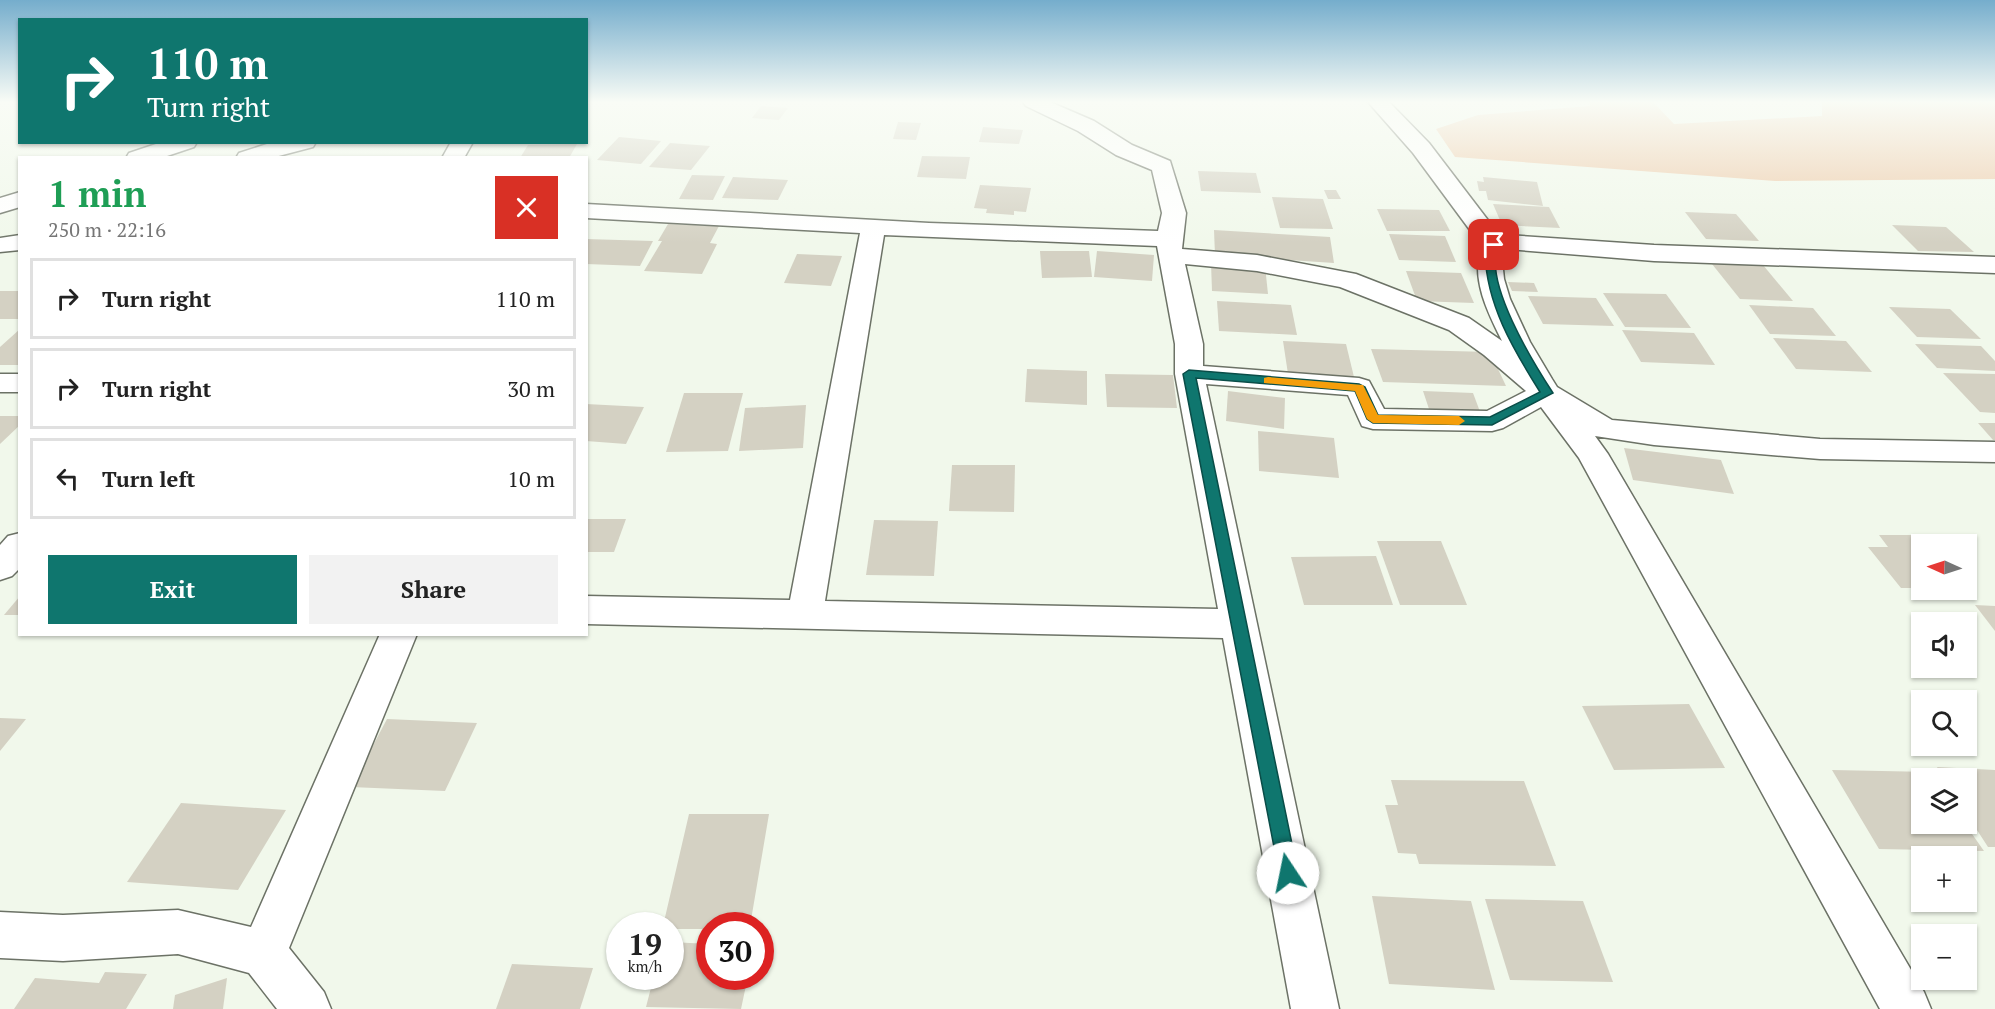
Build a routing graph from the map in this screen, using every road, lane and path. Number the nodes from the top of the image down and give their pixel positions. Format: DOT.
graph roads {
  1 [pos="164,149"];
  2 [pos="275,149"];
  3 [pos="1123,149"];
  4 [pos="1422,149"];
  5 [pos="143,156"];
  6 [pos="253,156"];
  7 [pos="18,200"];
  8 [pos="0,206"];
  9 [pos="588,211"];
  10 [pos="873,227"];
  11 [pos="18,242"];
  12 [pos="0,244"];
  13 [pos="1494,245"];
  14 [pos="1169,247"];
  15 [pos="1995,265"];
  16 [pos="1189,374"];
  17 [pos="0,383"];
  18 [pos="18,383"];
  19 [pos="1546,393"];
  20 [pos="1995,452"];
  21 [pos="18,547"];
  22 [pos="0,567"];
  23 [pos="588,610"];
  24 [pos="805,615"];
  25 [pos="1239,624"];
  26 [pos="398,636"];
  27 [pos="0,935"];
  28 [pos="263,953"];
  29 [pos="307,1009"];
  30 [pos="1315,1009"];
  31 [pos="1907,1009"];
  1 -- 5 [label="street"];
  2 -- 6 [label="street"];
  3 -- 14 [label="street"];
  4 -- 13 [label="street"];
  7 -- 8 [label="street"];
  9 -- 10 [label="street"];
  10 -- 14 [label="street"];
  10 -- 24 [label="street"];
  11 -- 12 [label="street"];
  13 -- 15 [label="street"];
  13 -- 19 [label="street"];
  14 -- 16 [label="street"];
  14 -- 19 [label="street"];
  16 -- 19 [label="street"];
  16 -- 25 [label="street"];
  17 -- 18 [label="street"];
  19 -- 20 [label="street"];
  19 -- 31 [label="street"];
  21 -- 22 [label="street"];
  23 -- 24 [label="street"];
  24 -- 25 [label="street"];
  25 -- 30 [label="street"];
  26 -- 28 [label="street"];
  27 -- 28 [label="street"];
  28 -- 29 [label="street"];
}
